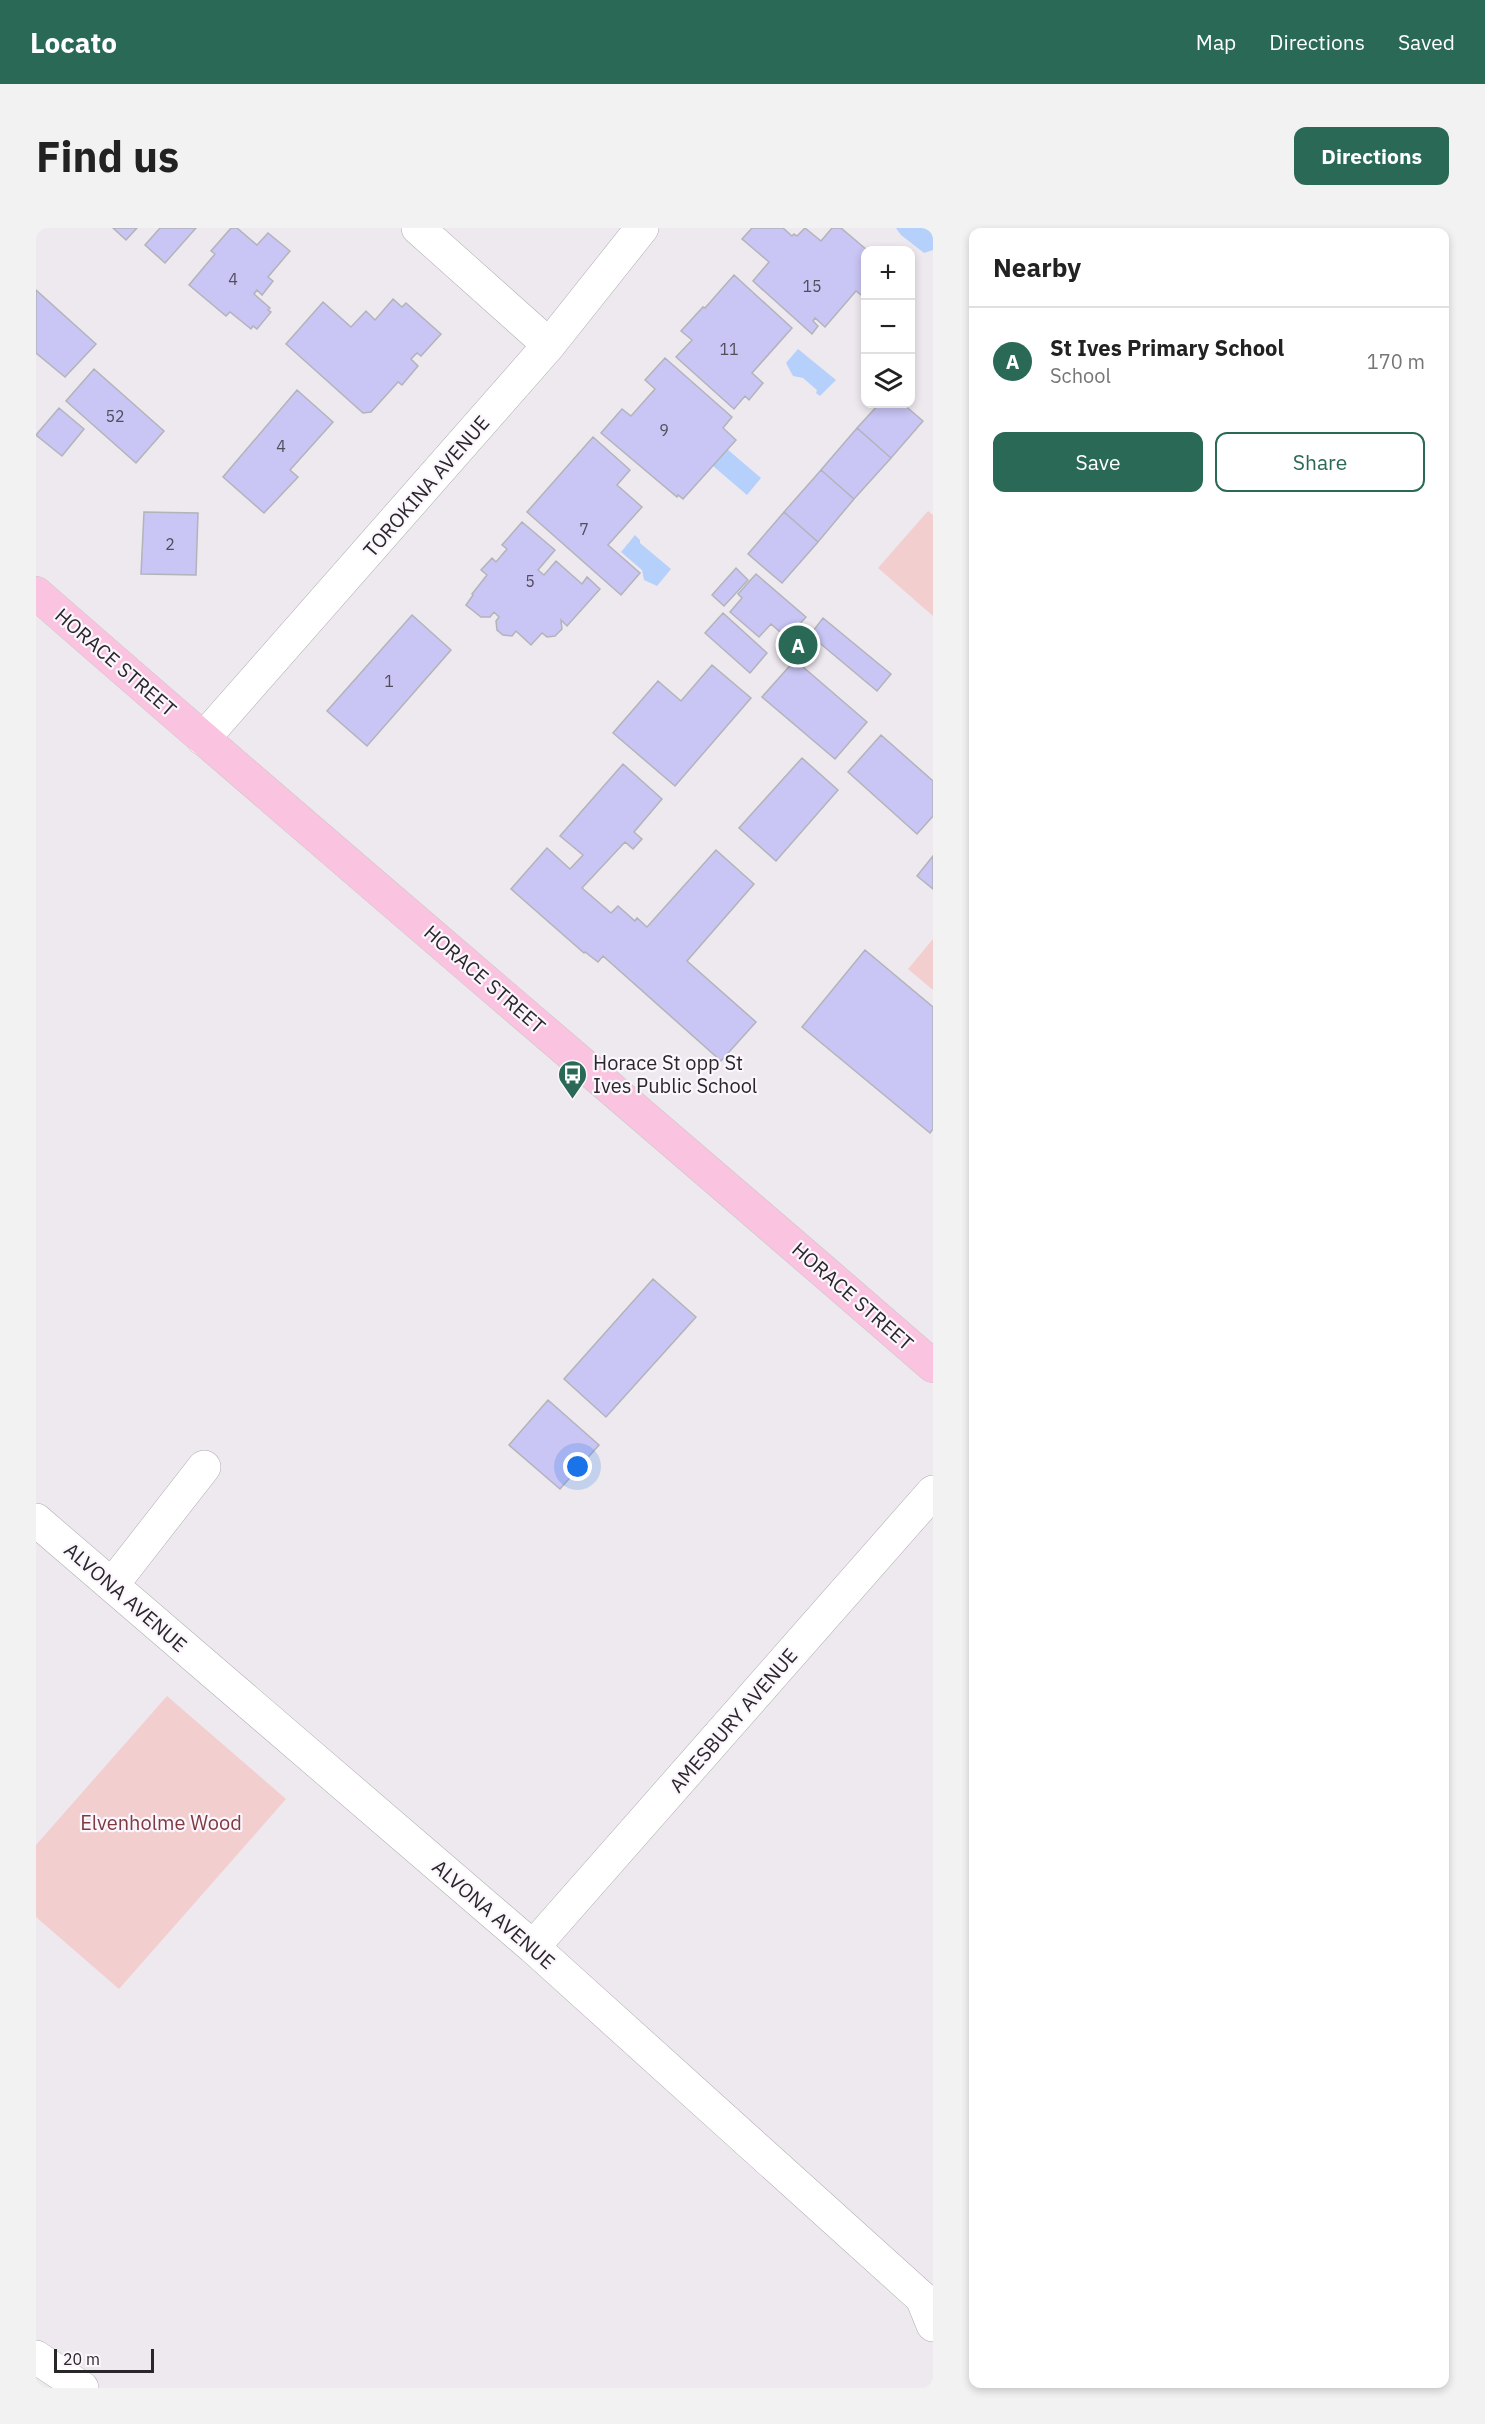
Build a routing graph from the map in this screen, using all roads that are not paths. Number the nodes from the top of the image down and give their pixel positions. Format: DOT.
graph roads {
  1 [pos="418,228"];
  2 [pos="642,228"];
  3 [pos="549,345"];
  4 [pos="36,592"];
  5 [pos="204,739"];
  6 [pos="933,1366"];
  7 [pos="204,1467"];
  8 [pos="933,1492"];
  9 [pos="36,1520"];
  10 [pos="112,1584"];
  11 [pos="533,1947"];
  12 [pos="929,2305"];
  13 [pos="36,2357"];
  14 [pos="82,2388"];
  1 -- 3 [label="street"];
  2 -- 3 [label="street, TOROKINA AVENUE"];
  3 -- 5 [label="street, TOROKINA AVENUE"];
  4 -- 5 [label="main road, HORACE STREET"];
  5 -- 6 [label="main road, HORACE STREET"];
  7 -- 10 [label="street"];
  8 -- 11 [label="street, AMESBURY AVENUE"];
  9 -- 10 [label="street, ALVONA AVENUE"];
  10 -- 11 [label="street, ALVONA AVENUE"];
  11 -- 12 [label="street, ALVONA AVENUE"];
  13 -- 14 [label="street"];
}
